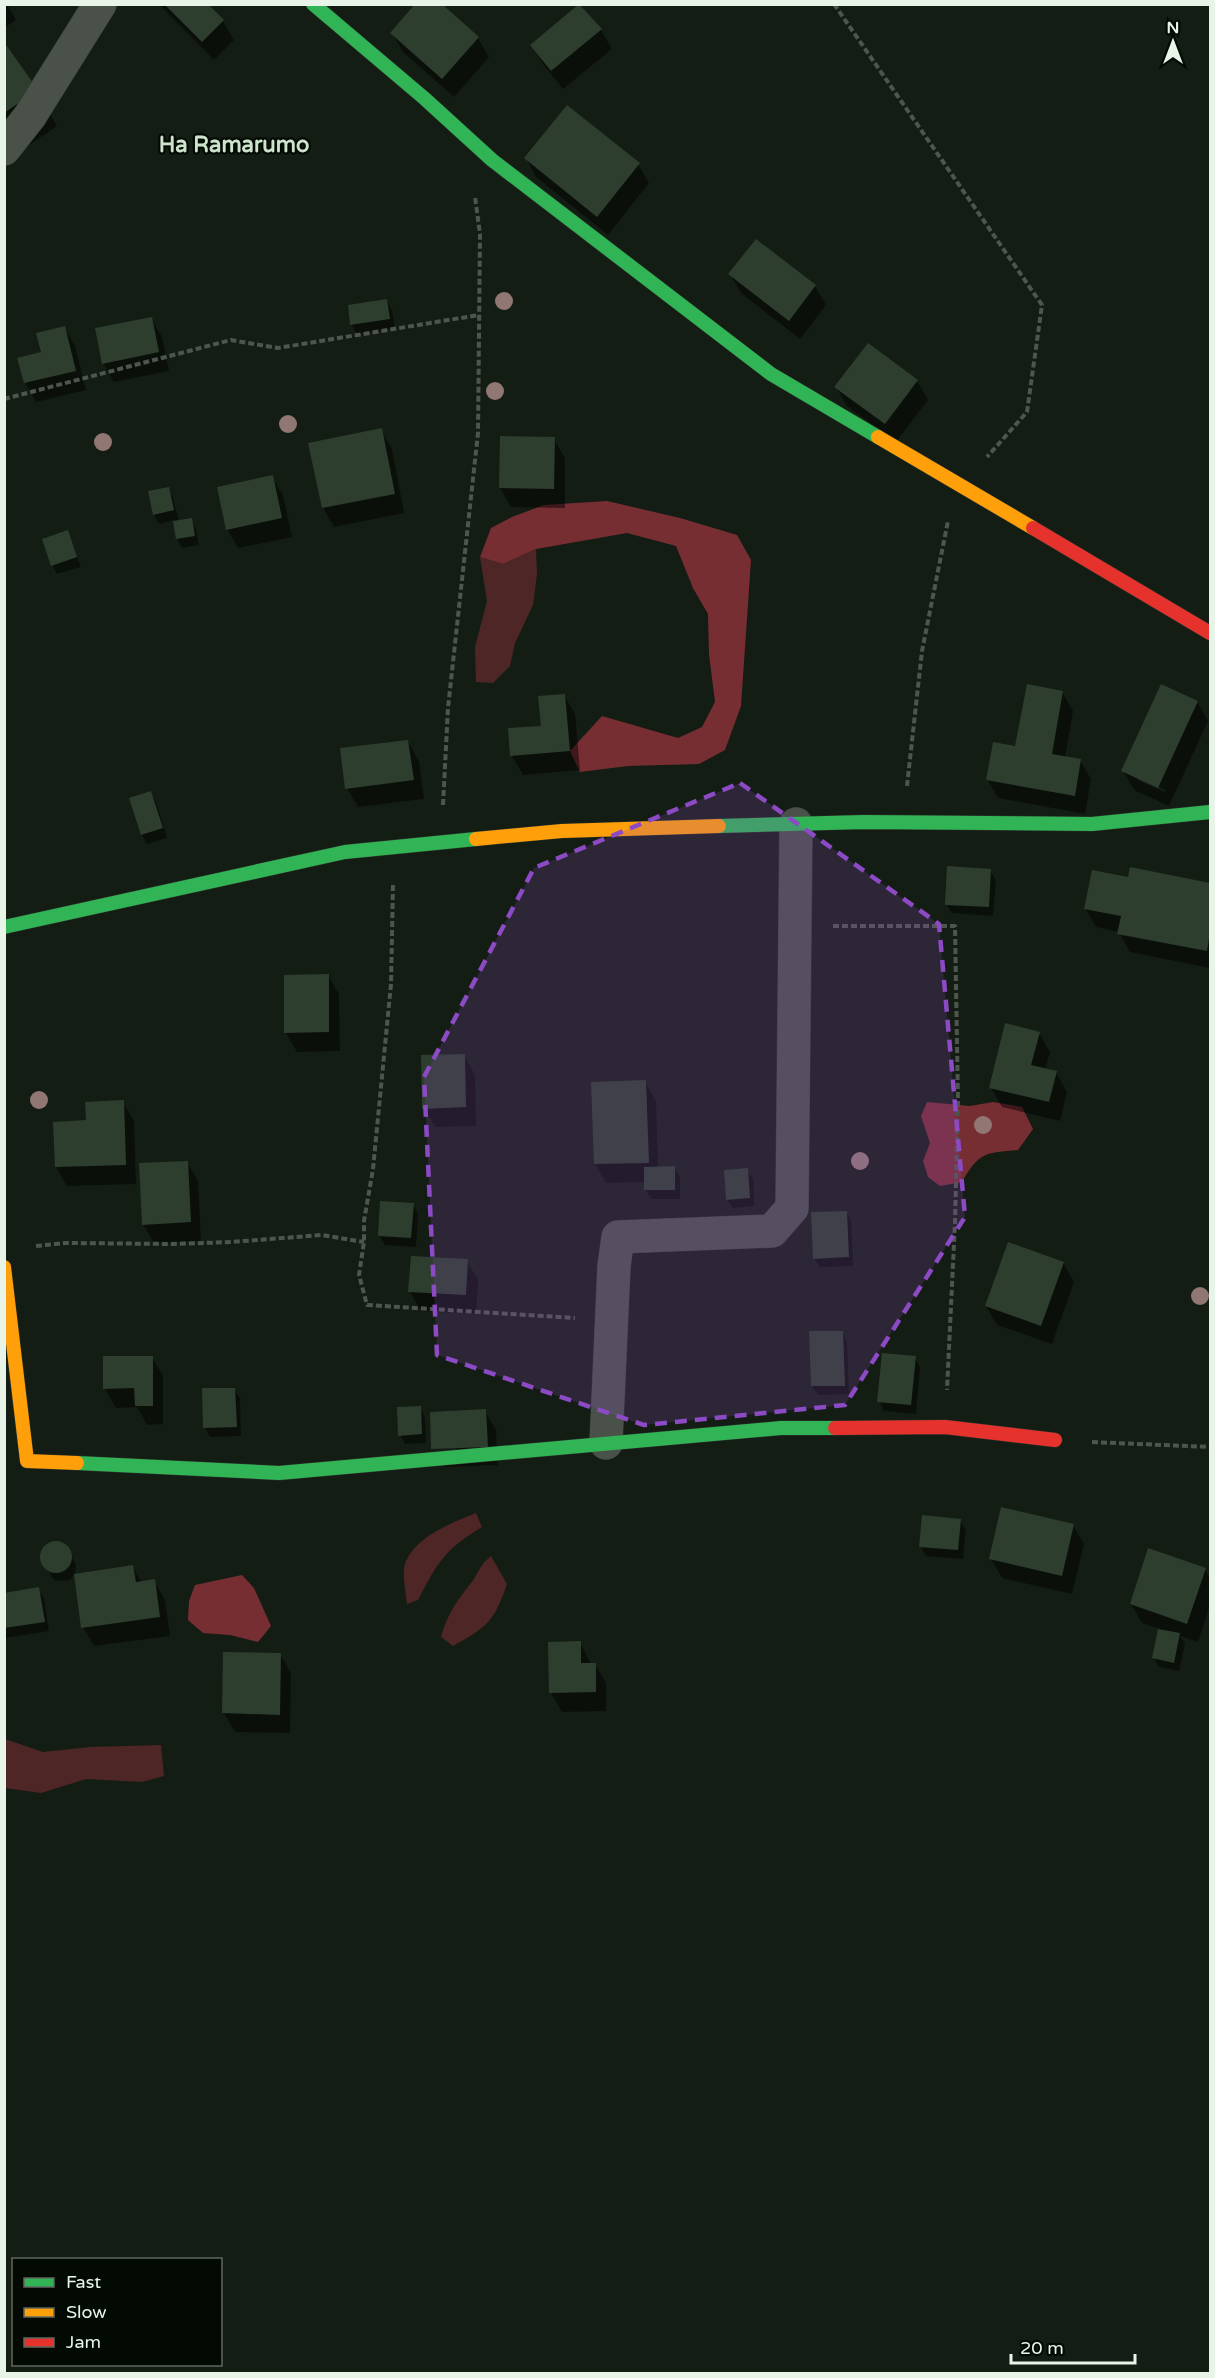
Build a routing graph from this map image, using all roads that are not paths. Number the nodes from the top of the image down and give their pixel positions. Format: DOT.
graph roads {
  1 [pos="100,4"];
  2 [pos="313,4"];
  3 [pos="4,149"];
  4 [pos="1210,633"];
  5 [pos="1210,812"];
  6 [pos="796,824"];
  7 [pos="4,927"];
  8 [pos="4,1267"];
  9 [pos="1055,1440"];
  10 [pos="606,1443"];
  1 -- 3 [label="street"];
  2 -- 4 [label="street"];
  5 -- 6 [label="street"];
  6 -- 7 [label="street"];
  6 -- 10 [label="street"];
  8 -- 10 [label="street"];
  9 -- 10 [label="street"];
}
